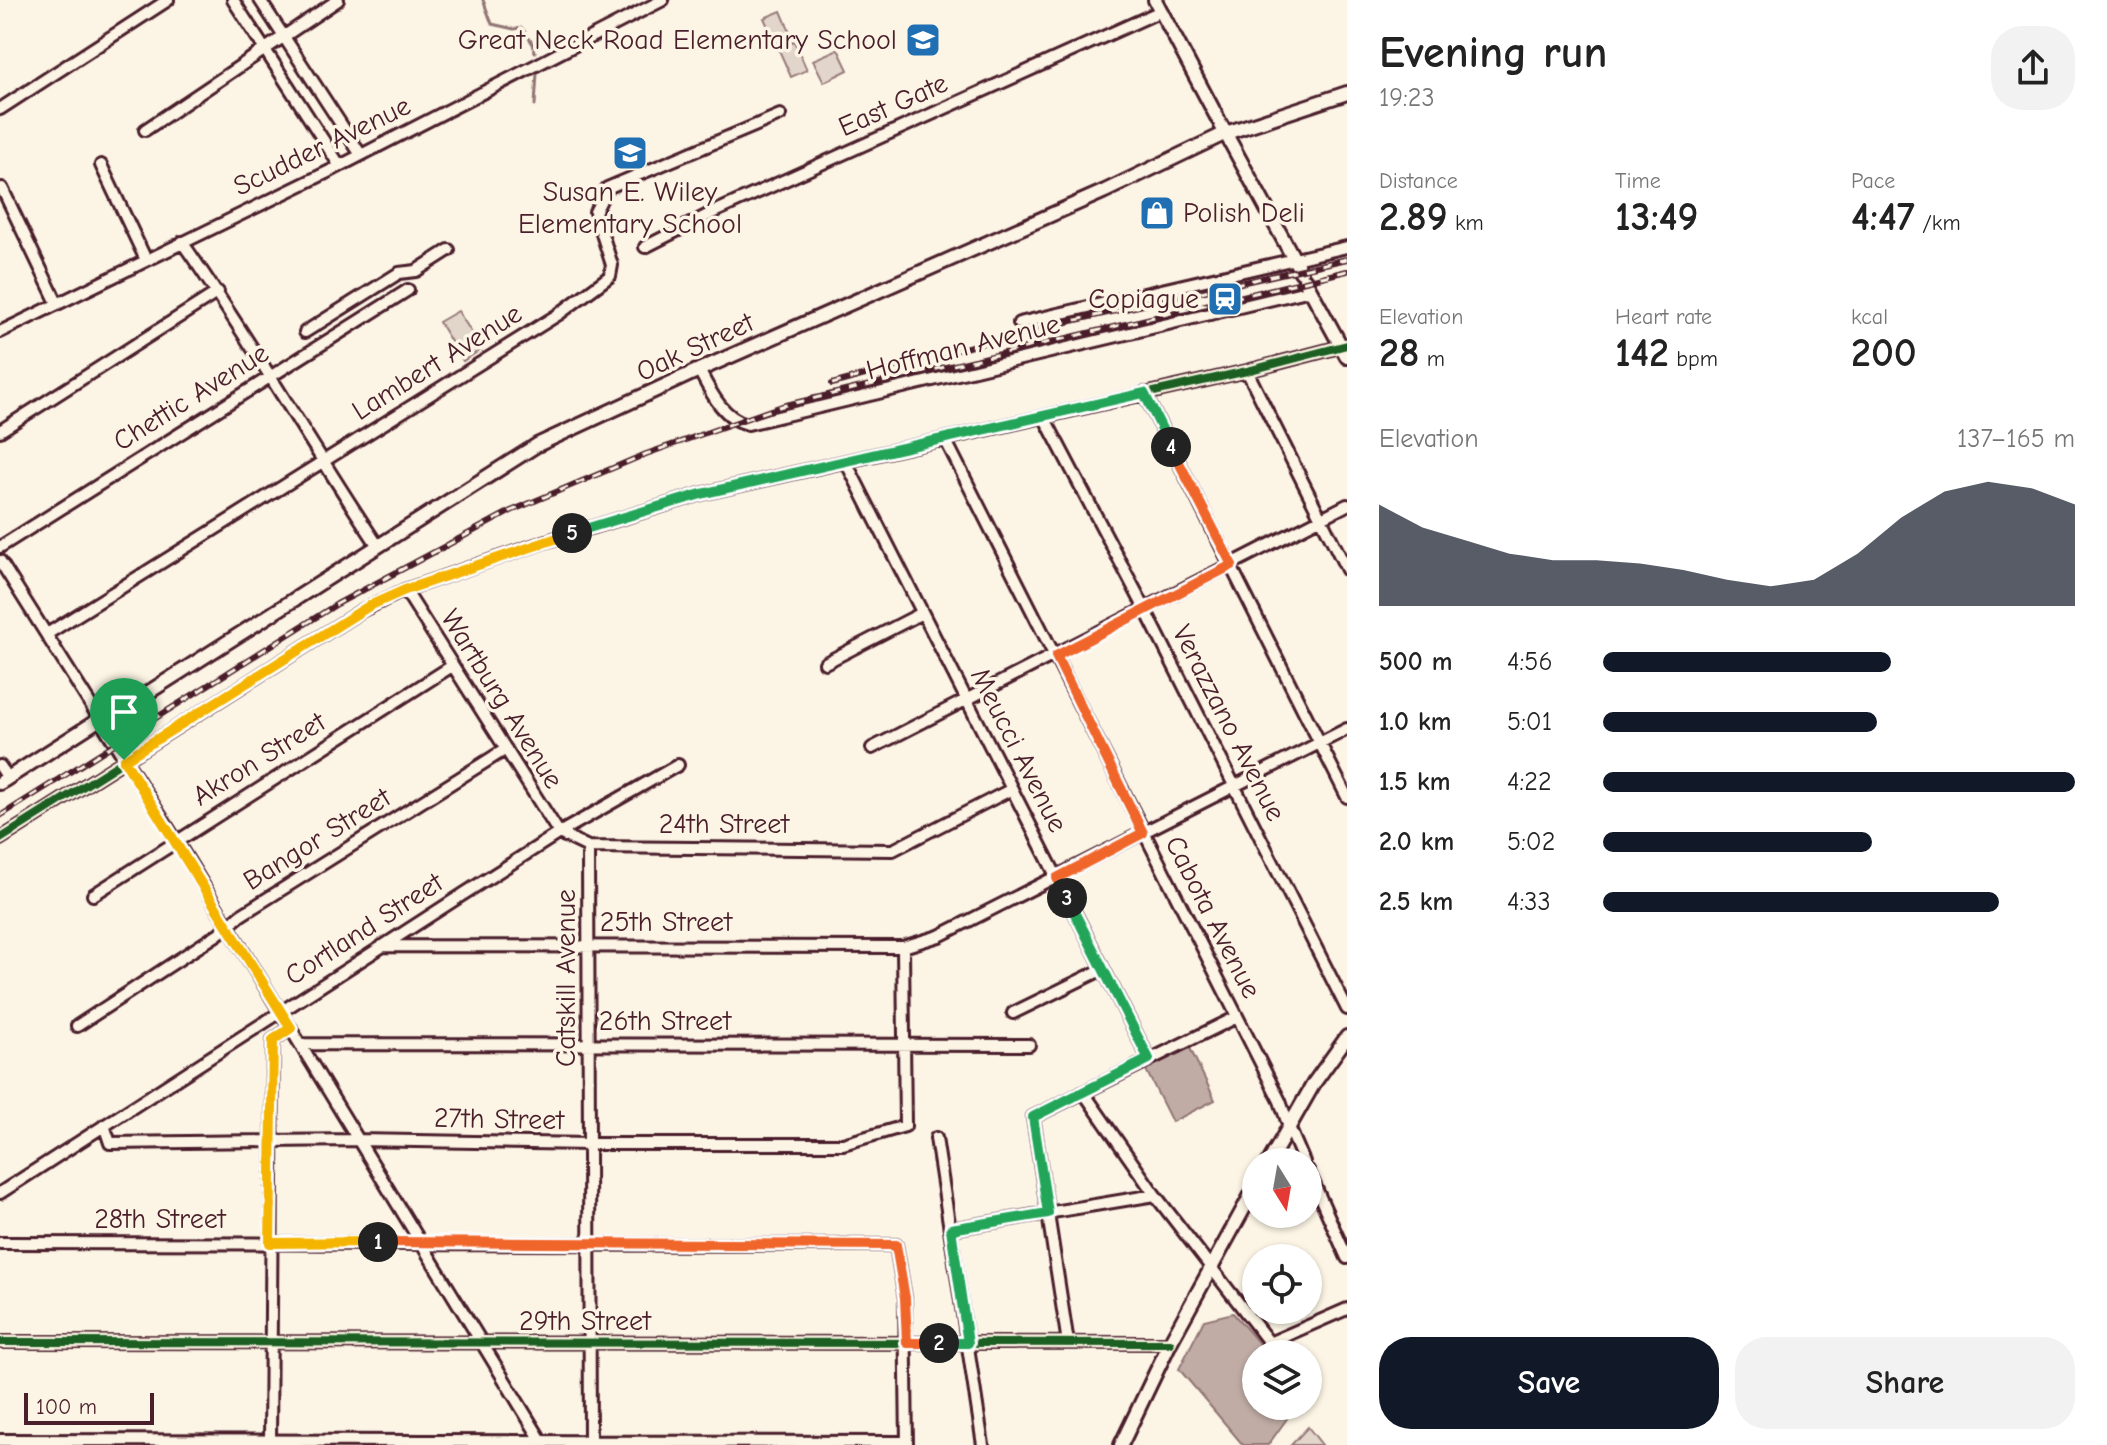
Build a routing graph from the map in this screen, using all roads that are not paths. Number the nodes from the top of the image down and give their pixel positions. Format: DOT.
graph roads {
  1 [pos="168,0"];
  2 [pos="233,0"];
  3 [pos="260,0"];
  4 [pos="338,0"];
  5 [pos="663,0"];
  6 [pos="1158,6"];
  7 [pos="284,36"];
  8 [pos="265,49"];
  9 [pos="1347,93"];
  10 [pos="1,107"];
  11 [pos="780,115"];
  12 [pos="1222,126"];
  13 [pos="145,130"];
  14 [pos="361,155"];
  15 [pos="101,165"];
  16 [pos="340,166"];
  17 [pos="2,188"];
  18 [pos="182,242"];
  19 [pos="645,247"];
  20 [pos="1347,247"];
  21 [pos="449,250"];
  22 [pos="1294,259"];
  23 [pos="146,260"];
  24 [pos="1305,280"];
  25 [pos="408,290"];
  26 [pos="218,292"];
  27 [pos="57,303"];
  28 [pos="1019,323"];
  29 [pos="0,332"];
  30 [pos="305,332"];
  31 [pos="1345,349"];
  32 [pos="699,370"];
  33 [pos="1247,371"];
  34 [pos="269,377"];
  35 [pos="1144,393"];
  36 [pos="1044,417"];
  37 [pos="0,431"];
  38 [pos="945,439"];
  39 [pos="323,460"];
  40 [pos="846,462"];
  41 [pos="1347,505"];
  42 [pos="1322,519"];
  43 [pos="378,546"];
  44 [pos="0,547"];
  45 [pos="0,561"];
  46 [pos="1232,565"];
  47 [pos="1347,570"];
  48 [pos="405,590"];
  49 [pos="1145,609"];
  50 [pos="922,613"];
  51 [pos="47,634"];
  52 [pos="1056,656"];
  53 [pos="825,663"];
  54 [pos="452,666"];
  55 [pos="966,700"];
  56 [pos="100,719"];
  57 [pos="1347,729"];
  58 [pos="1319,743"];
  59 [pos="872,748"];
  60 [pos="506,749"];
  61 [pos="124,760"];
  62 [pos="678,765"];
  63 [pos="0,766"];
  64 [pos="4,780"];
  65 [pos="1233,786"];
  66 [pos="1012,789"];
  67 [pos="1347,797"];
  68 [pos="559,833"];
  69 [pos="1143,833"];
  70 [pos="0,839"];
  71 [pos="177,842"];
  72 [pos="588,847"];
  73 [pos="1057,878"];
  74 [pos="93,895"];
  75 [pos="228,925"];
  76 [pos="382,946"];
  77 [pos="590,946"];
  78 [pos="903,947"];
  79 [pos="1103,969"];
  80 [pos="1347,1009"];
  81 [pos="281,1012"];
  82 [pos="1013,1013"];
  83 [pos="1237,1017"];
  84 [pos="77,1026"];
  85 [pos="291,1028"];
  86 [pos="1347,1037"];
  87 [pos="300,1044"];
  88 [pos="590,1045"];
  89 [pos="903,1045"];
  90 [pos="1029,1045"];
  91 [pos="1149,1059"];
  92 [pos="1084,1093"];
  93 [pos="1289,1127"];
  94 [pos="105,1129"];
  95 [pos="936,1138"];
  96 [pos="357,1140"];
  97 [pos="273,1142"];
  98 [pos="590,1144"];
  99 [pos="1277,1148"];
  100 [pos="1298,1148"];
  101 [pos="0,1193"];
  102 [pos="1155,1195"];
  103 [pos="1322,1202"];
  104 [pos="1242,1211"];
  105 [pos="1048,1213"];
  106 [pos="951,1229"];
  107 [pos="422,1242"];
  108 [pos="0,1243"];
  109 [pos="270,1243"];
  110 [pos="590,1244"];
  111 [pos="1347,1258"];
  112 [pos="1210,1268"];
  113 [pos="1347,1309"];
  114 [pos="1267,1340"];
  115 [pos="1276,1340"];
  116 [pos="0,1342"];
  117 [pos="270,1343"];
  118 [pos="481,1343"];
  119 [pos="590,1343"];
  120 [pos="907,1343"];
  121 [pos="968,1343"];
  122 [pos="1068,1343"];
  123 [pos="1170,1343"];
  124 [pos="0,1440"];
  125 [pos="270,1443"];
  126 [pos="543,1443"];
  127 [pos="590,1443"];
  128 [pos="907,1443"];
  129 [pos="983,1445"];
  130 [pos="1121,1445"];
  1 -- 10 [label="street"];
  2 -- 8 [label="street"];
  3 -- 7 [label="street"];
  4 -- 7 [label="street"];
  5 -- 14 [label="street, Scudder Avenue"];
  6 -- 12 [label="main road"];
  6 -- 19 [label="street, East Gate"];
  7 -- 8 [label="street"];
  7 -- 14 [label="street"];
  8 -- 13 [label="street"];
  8 -- 16 [label="street"];
  9 -- 12 [label="main road, Oak Street"];
  11 -- 39 [label="street, Lambert Avenue"];
  12 -- 22 [label="main road"];
  12 -- 32 [label="main road, Oak Street"];
  14 -- 16 [label="street, Scudder Avenue"];
  15 -- 23 [label="street"];
  16 -- 18 [label="street, Scudder Avenue"];
  17 -- 27 [label="street"];
  18 -- 23 [label="street, Scudder Avenue"];
  18 -- 26 [label="street"];
  20 -- 22 [label="street"];
  21 -- 30 [label="street"];
  22 -- 24 [label="main road"];
  22 -- 28 [label="street"];
  23 -- 27 [label="street, Scudder Avenue"];
  24 -- 31 [label="main road"];
  24 -- 32 [label="street, Hoffman Avenue"];
  25 -- 34 [label="street, Chettic Avenue"];
  26 -- 34 [label="street"];
  26 -- 37 [label="street"];
  27 -- 29 [label="street, Scudder Avenue"];
  31 -- 33 [label="street"];
  32 -- 43 [label="main road, Oak Street"];
  33 -- 35 [label="street"];
  33 -- 42 [label="street"];
  34 -- 39 [label="street"];
  34 -- 44 [label="street, Chettic Avenue"];
  35 -- 36 [label="street"];
  35 -- 46 [label="street"];
  36 -- 38 [label="street"];
  36 -- 49 [label="street, Verazzano Avenue"];
  38 -- 40 [label="street"];
  38 -- 52 [label="street, Cabota Avenue"];
  39 -- 43 [label="street"];
  39 -- 51 [label="street, Lambert Avenue"];
  40 -- 48 [label="street"];
  40 -- 50 [label="street, Meucci Avenue"];
  41 -- 42 [label="street"];
  42 -- 46 [label="street"];
  42 -- 47 [label="street"];
  43 -- 56 [label="main road, Oak Street"];
  45 -- 51 [label="street"];
  46 -- 49 [label="street"];
  46 -- 58 [label="street"];
  48 -- 54 [label="street, Wartburg Avenue"];
  48 -- 61 [label="street"];
  49 -- 52 [label="street"];
  49 -- 65 [label="street, Verazzano Avenue"];
  50 -- 53 [label="street"];
  50 -- 55 [label="street, Meucci Avenue"];
  51 -- 56 [label="street"];
  52 -- 55 [label="street"];
  52 -- 69 [label="street, Cabota Avenue"];
  54 -- 60 [label="street, Wartburg Avenue"];
  54 -- 71 [label="street, Akron Street"];
  55 -- 59 [label="street"];
  55 -- 66 [label="street, Meucci Avenue"];
  56 -- 61 [label="street"];
  56 -- 64 [label="main road, Oak Street"];
  57 -- 58 [label="street, 25th Street"];
  58 -- 65 [label="street, 25th Street"];
  58 -- 67 [label="street"];
  60 -- 68 [label="street, Wartburg Avenue"];
  60 -- 75 [label="street, Bangor Street"];
  61 -- 70 [label="street"];
  61 -- 71 [label="street"];
  62 -- 68 [label="street, Cortland Street"];
  63 -- 64 [label="street"];
  65 -- 69 [label="street, 25th Street"];
  65 -- 80 [label="street, Verazzano Avenue"];
  66 -- 72 [label="street, 24th Street"];
  66 -- 73 [label="street, Meucci Avenue"];
  68 -- 72 [label="street, 24th Street"];
  68 -- 76 [label="street, Cortland Street"];
  69 -- 73 [label="street, 25th Street"];
  69 -- 83 [label="street, Cabota Avenue"];
  71 -- 74 [label="street, Akron Street"];
  71 -- 75 [label="street"];
  72 -- 77 [label="street, Catskill Avenue"];
  73 -- 78 [label="street, 25th Street"];
  73 -- 79 [label="street, Meucci Avenue"];
  75 -- 81 [label="street"];
  75 -- 84 [label="street, Bangor Street"];
  76 -- 77 [label="street, 25th Street"];
  76 -- 81 [label="street, Cortland Street"];
  77 -- 78 [label="street, 25th Street"];
  77 -- 88 [label="street, Catskill Avenue"];
  78 -- 89 [label="street"];
  79 -- 82 [label="street"];
  79 -- 91 [label="street, Meucci Avenue"];
  81 -- 85 [label="street"];
  81 -- 94 [label="street, Cortland Street"];
  83 -- 91 [label="street"];
  83 -- 93 [label="street, Cabota Avenue"];
  85 -- 87 [label="street"];
  85 -- 97 [label="street"];
  86 -- 93 [label="main road"];
  87 -- 88 [label="street, 26th Street"];
  87 -- 96 [label="street"];
  88 -- 89 [label="street, 26th Street"];
  88 -- 98 [label="street, Catskill Avenue"];
  89 -- 90 [label="street, 26th Street"];
  89 -- 98 [label="street, 27th Street"];
  91 -- 92 [label="street"];
  92 -- 102 [label="street"];
  92 -- 105 [label="street"];
  93 -- 99 [label="main road"];
  93 -- 100 [label="street, Cabota Avenue"];
  94 -- 97 [label="street, 27th Street"];
  94 -- 101 [label="street, Cortland Street"];
  95 -- 106 [label="street"];
  96 -- 97 [label="street, 27th Street"];
  96 -- 98 [label="street, 27th Street"];
  96 -- 107 [label="street"];
  97 -- 109 [label="street"];
  98 -- 110 [label="street, Catskill Avenue"];
  102 -- 105 [label="street"];
  102 -- 112 [label="street"];
  103 -- 111 [label="street"];
  104 -- 112 [label="main road"];
  105 -- 106 [label="street"];
  105 -- 122 [label="street"];
  106 -- 121 [label="street"];
  107 -- 109 [label="street, 28th Street"];
  107 -- 110 [label="street, 28th Street"];
  107 -- 118 [label="street"];
  108 -- 109 [label="street, 28th Street"];
  109 -- 117 [label="street"];
  110 -- 119 [label="street, Catskill Avenue"];
  110 -- 120 [label="street, 28th Street"];
  112 -- 114 [label="street"];
  112 -- 123 [label="main road"];
  113 -- 115 [label="street"];
  116 -- 117 [label="street, 29th Street"];
  117 -- 118 [label="street, 29th Street"];
  117 -- 125 [label="street"];
  118 -- 119 [label="street, 29th Street"];
  118 -- 126 [label="street"];
  119 -- 120 [label="street, 29th Street"];
  119 -- 127 [label="street, Catskill Avenue"];
  120 -- 121 [label="street, 29th Street"];
  120 -- 128 [label="street"];
  121 -- 122 [label="street, 29th Street"];
  121 -- 129 [label="street"];
  122 -- 123 [label="street, 29th Street"];
  123 -- 130 [label="main road"];
  124 -- 125 [label="street"];
  125 -- 126 [label="street"];
  126 -- 127 [label="street"];
  127 -- 128 [label="street"];
}
